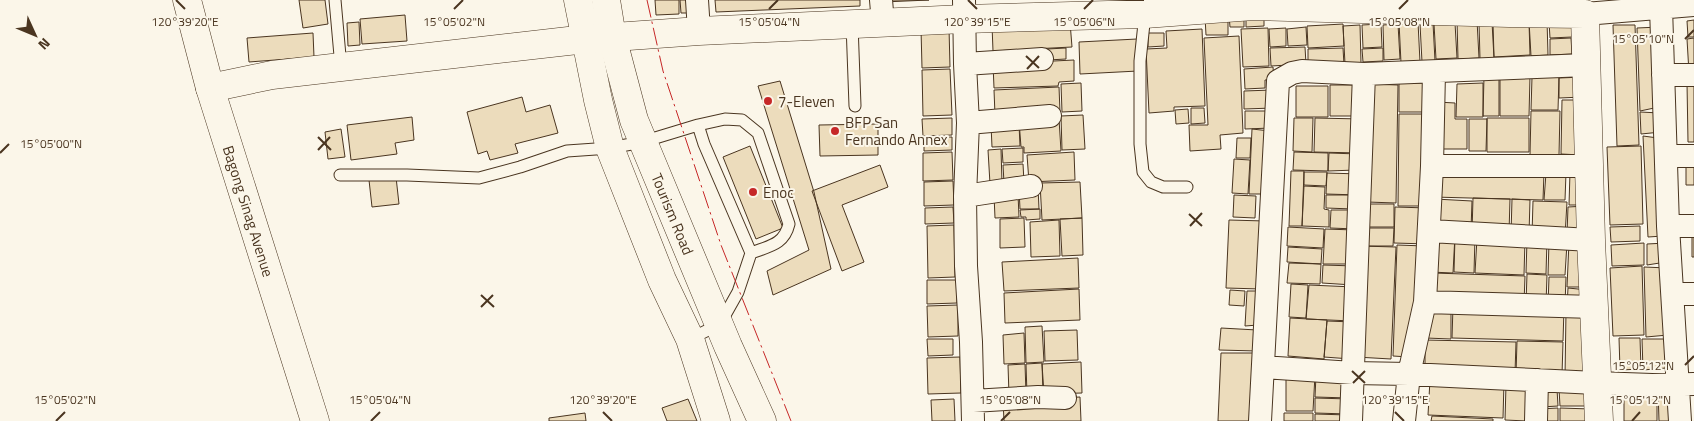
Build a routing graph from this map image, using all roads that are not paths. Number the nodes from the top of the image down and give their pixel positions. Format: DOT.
graph roads {
  1 [pos="187,0"];
  2 [pos="335,0"];
  3 [pos="578,0"];
  4 [pos="606,0"];
  5 [pos="697,0"];
  6 [pos="1253,3"];
  7 [pos="1339,4"];
  8 [pos="1404,5"];
  9 [pos="1694,5"];
  10 [pos="1145,7"];
  11 [pos="1661,7"];
  12 [pos="964,10"];
  13 [pos="882,11"];
  14 [pos="1585,14"];
  15 [pos="852,24"];
  16 [pos="700,31"];
  17 [pos="612,37"];
  18 [pos="586,39"];
  19 [pos="1042,59"];
  20 [pos="965,64"];
  21 [pos="1587,65"];
  22 [pos="341,67"];
  23 [pos="1434,72"];
  24 [pos="1364,74"];
  25 [pos="1663,75"];
  26 [pos="1694,75"];
  27 [pos="210,88"];
  28 [pos="855,106"];
  29 [pos="1050,116"];
  30 [pos="968,123"];
  31 [pos="698,125"];
  32 [pos="642,142"];
  33 [pos="610,148"];
  34 [pos="1666,156"];
  35 [pos="1694,156"];
  36 [pos="1432,166"];
  37 [pos="1589,166"];
  38 [pos="340,175"];
  39 [pos="1031,186"];
  40 [pos="1187,187"];
  41 [pos="965,196"];
  42 [pos="1668,226"];
  43 [pos="1694,226"];
  44 [pos="1430,232"];
  45 [pos="1591,240"];
  46 [pos="752,253"];
  47 [pos="1683,294"];
  48 [pos="1425,302"];
  49 [pos="1594,307"];
  50 [pos="720,324"];
  51 [pos="690,340"];
  52 [pos="1263,367"];
  53 [pos="1353,373"];
  54 [pos="1410,374"];
  55 [pos="1536,380"];
  56 [pos="1596,383"];
  57 [pos="1685,384"];
  58 [pos="1065,398"];
  59 [pos="973,411"];
  60 [pos="315,421"];
  61 [pos="716,421"];
  62 [pos="762,421"];
  63 [pos="1260,421"];
  64 [pos="1351,421"];
  65 [pos="1404,421"];
  66 [pos="1536,421"];
  67 [pos="1599,421"];
  68 [pos="1680,421"];
  1 -- 27 [label="street, Bagong Sinag Avenue"];
  2 -- 22 [label="lane"];
  3 -- 18 [label="street"];
  4 -- 17 [label="street, Tourism Road"];
  5 -- 16 [label="street"];
  6 -- 7 [label="street"];
  6 -- 10 [label="street"];
  7 -- 8 [label="street"];
  8 -- 14 [label="street"];
  9 -- 11 [label="street"];
  10 -- 12 [label="street"];
  10 -- 40 [label="lane"];
  11 -- 14 [label="street"];
  11 -- 25 [label="street"];
  12 -- 13 [label="street"];
  12 -- 20 [label="street"];
  13 -- 15 [label="street"];
  14 -- 21 [label="street"];
  15 -- 16 [label="street"];
  15 -- 28 [label="lane"];
  16 -- 17 [label="street"];
  17 -- 18 [label="street"];
  17 -- 32 [label="street, Tourism Road"];
  18 -- 22 [label="street"];
  18 -- 33 [label="street"];
  19 -- 20 [label="street"];
  20 -- 30 [label="street"];
  21 -- 23 [label="street"];
  21 -- 37 [label="street"];
  22 -- 27 [label="street"];
  23 -- 24 [label="street"];
  23 -- 36 [label="street"];
  24 -- 52 [label="street"];
  24 -- 53 [label="street"];
  25 -- 26 [label="street"];
  25 -- 34 [label="street"];
  27 -- 60 [label="street, Bagong Sinag Avenue"];
  29 -- 30 [label="street"];
  30 -- 41 [label="street"];
  31 -- 32 [label="lane"];
  31 -- 46 [label="lane"];
  31 -- 46 [label="lane"];
  32 -- 33 [label="lane"];
  32 -- 50 [label="street, Tourism Road"];
  33 -- 38 [label="lane"];
  33 -- 51 [label="street"];
  34 -- 35 [label="street"];
  34 -- 42 [label="street"];
  36 -- 37 [label="street"];
  36 -- 44 [label="street"];
  37 -- 45 [label="street"];
  39 -- 41 [label="street"];
  41 -- 59 [label="street"];
  42 -- 43 [label="street"];
  42 -- 47 [label="street"];
  44 -- 45 [label="street"];
  44 -- 48 [label="street"];
  45 -- 49 [label="street"];
  46 -- 50 [label="lane"];
  47 -- 57 [label="street"];
  48 -- 49 [label="street"];
  48 -- 54 [label="street"];
  49 -- 56 [label="street"];
  50 -- 51 [label="lane"];
  50 -- 62 [label="street, Tourism Road"];
  51 -- 61 [label="street"];
  52 -- 53 [label="street"];
  52 -- 63 [label="street"];
  53 -- 54 [label="street"];
  53 -- 64 [label="street"];
  54 -- 55 [label="street"];
  54 -- 65 [label="street"];
  55 -- 56 [label="street"];
  55 -- 66 [label="street"];
  56 -- 57 [label="street"];
  56 -- 67 [label="street"];
  57 -- 68 [label="street"];
  58 -- 59 [label="street"];
}
